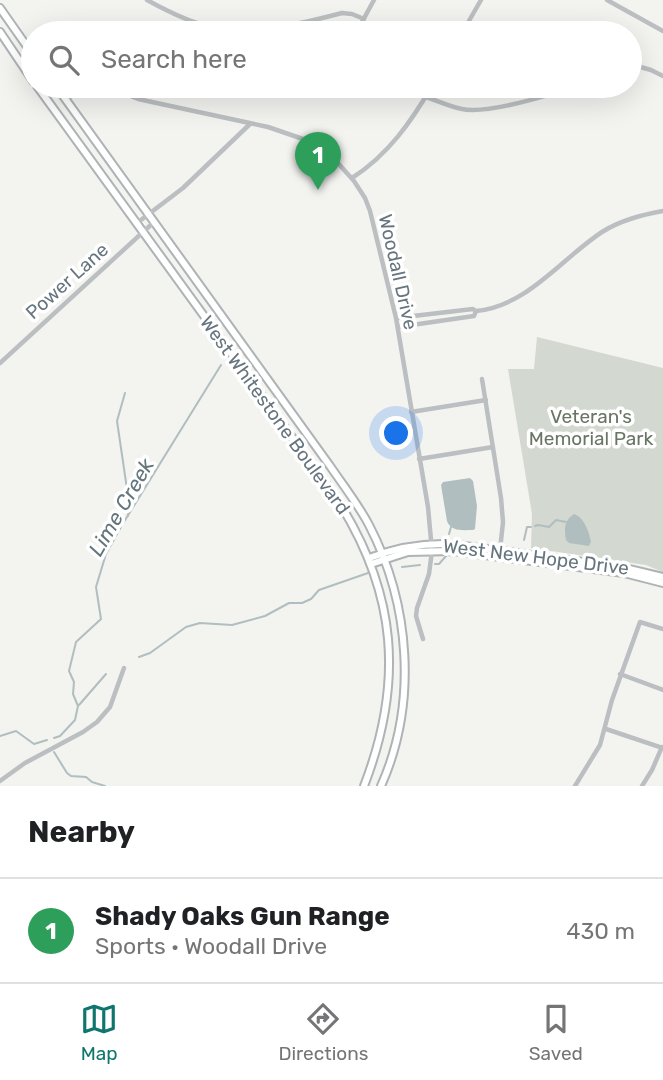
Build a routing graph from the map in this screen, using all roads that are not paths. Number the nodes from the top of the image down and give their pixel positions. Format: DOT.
graph roads {
  1 [pos="147,0"];
  2 [pos="374,0"];
  3 [pos="481,0"];
  4 [pos="607,0"];
  5 [pos="0,8"];
  6 [pos="363,19"];
  7 [pos="194,21"];
  8 [pos="309,21"];
  9 [pos="469,21"];
  10 [pos="663,31"];
  11 [pos="0,32"];
  12 [pos="21,38"];
  13 [pos="21,63"];
  14 [pos="642,67"];
  15 [pos="663,76"];
  16 [pos="46,98"];
  17 [pos="139,98"];
  18 [pos="425,98"];
  19 [pos="429,98"];
  20 [pos="535,98"];
  21 [pos="66,99"];
  22 [pos="250,124"];
  23 [pos="352,178"];
  24 [pos="663,211"];
  25 [pos="149,214"];
  26 [pos="154,221"];
  27 [pos="137,223"];
  28 [pos="143,232"];
  29 [pos="476,311"];
  30 [pos="396,318"];
  31 [pos="398,327"];
  32 [pos="0,363"];
  33 [pos="482,379"];
  34 [pos="282,399"];
  35 [pos="486,400"];
  36 [pos="270,409"];
  37 [pos="411,412"];
  38 [pos="493,447"];
  39 [pos="419,459"];
  40 [pos="432,547"];
  41 [pos="500,550"];
  42 [pos="384,556"];
  43 [pos="370,561"];
  44 [pos="663,577"];
  45 [pos="663,583"];
  46 [pos="663,629"];
  47 [pos="423,639"];
  48 [pos="124,668"];
  49 [pos="620,674"];
  50 [pos="663,690"];
  51 [pos="606,729"];
  52 [pos="662,747"];
  53 [pos="0,781"];
  54 [pos="364,786"];
  55 [pos="381,786"];
  56 [pos="575,786"];
  57 [pos="642,786"];
  1 -- 7 [label="street"];
  2 -- 6 [label="street"];
  3 -- 9 [label="street"];
  4 -- 10 [label="street"];
  5 -- 12 [label="main road"];
  6 -- 8 [label="street"];
  11 -- 13 [label="main road"];
  14 -- 15 [label="street"];
  16 -- 27 [label="main road, West Whitestone Boulevard"];
  17 -- 22 [label="street, Woodall Drive"];
  18 -- 23 [label="street"];
  19 -- 20 [label="street"];
  21 -- 25 [label="main road, West Whitestone Boulevard"];
  22 -- 23 [label="street, Woodall Drive"];
  22 -- 25 [label="street"];
  23 -- 30 [label="street, Woodall Drive"];
  24 -- 29 [label="street"];
  25 -- 26 [label="main road, West Whitestone Boulevard"];
  25 -- 27 [label="street"];
  26 -- 28 [label="street, Power Lane"];
  26 -- 34 [label="main road, West Whitestone Boulevard"];
  27 -- 28 [label="main road, West Whitestone Boulevard"];
  28 -- 32 [label="street, Power Lane"];
  28 -- 36 [label="main road, West Whitestone Boulevard"];
  29 -- 30 [label="street"];
  29 -- 31 [label="street"];
  30 -- 31 [label="street, Woodall Drive"];
  31 -- 37 [label="street, Woodall Drive"];
  33 -- 35 [label="street"];
  34 -- 36 [label="main road"];
  34 -- 42 [label="main road, West Whitestone Boulevard"];
  35 -- 37 [label="street"];
  35 -- 38 [label="street"];
  36 -- 43 [label="main road, West Whitestone Boulevard"];
  37 -- 39 [label="street, Woodall Drive"];
  38 -- 39 [label="street"];
  38 -- 41 [label="street"];
  39 -- 40 [label="street, Woodall Drive"];
  40 -- 41 [label="main road, West New Hope Drive"];
  40 -- 42 [label="main road, West New Hope Drive"];
  40 -- 45 [label="main road, West New Hope Drive"];
  40 -- 47 [label="street, Woodall Drive"];
  41 -- 44 [label="main road, West New Hope Drive"];
  42 -- 43 [label="main road, West New Hope Drive"];
  42 -- 55 [label="main road, West Whitestone Boulevard"];
  43 -- 54 [label="main road, West Whitestone Boulevard"];
  46 -- 49 [label="street"];
  48 -- 53 [label="street"];
  49 -- 50 [label="street"];
  49 -- 51 [label="street"];
  51 -- 52 [label="street"];
  51 -- 56 [label="street"];
  52 -- 57 [label="street"];
}
